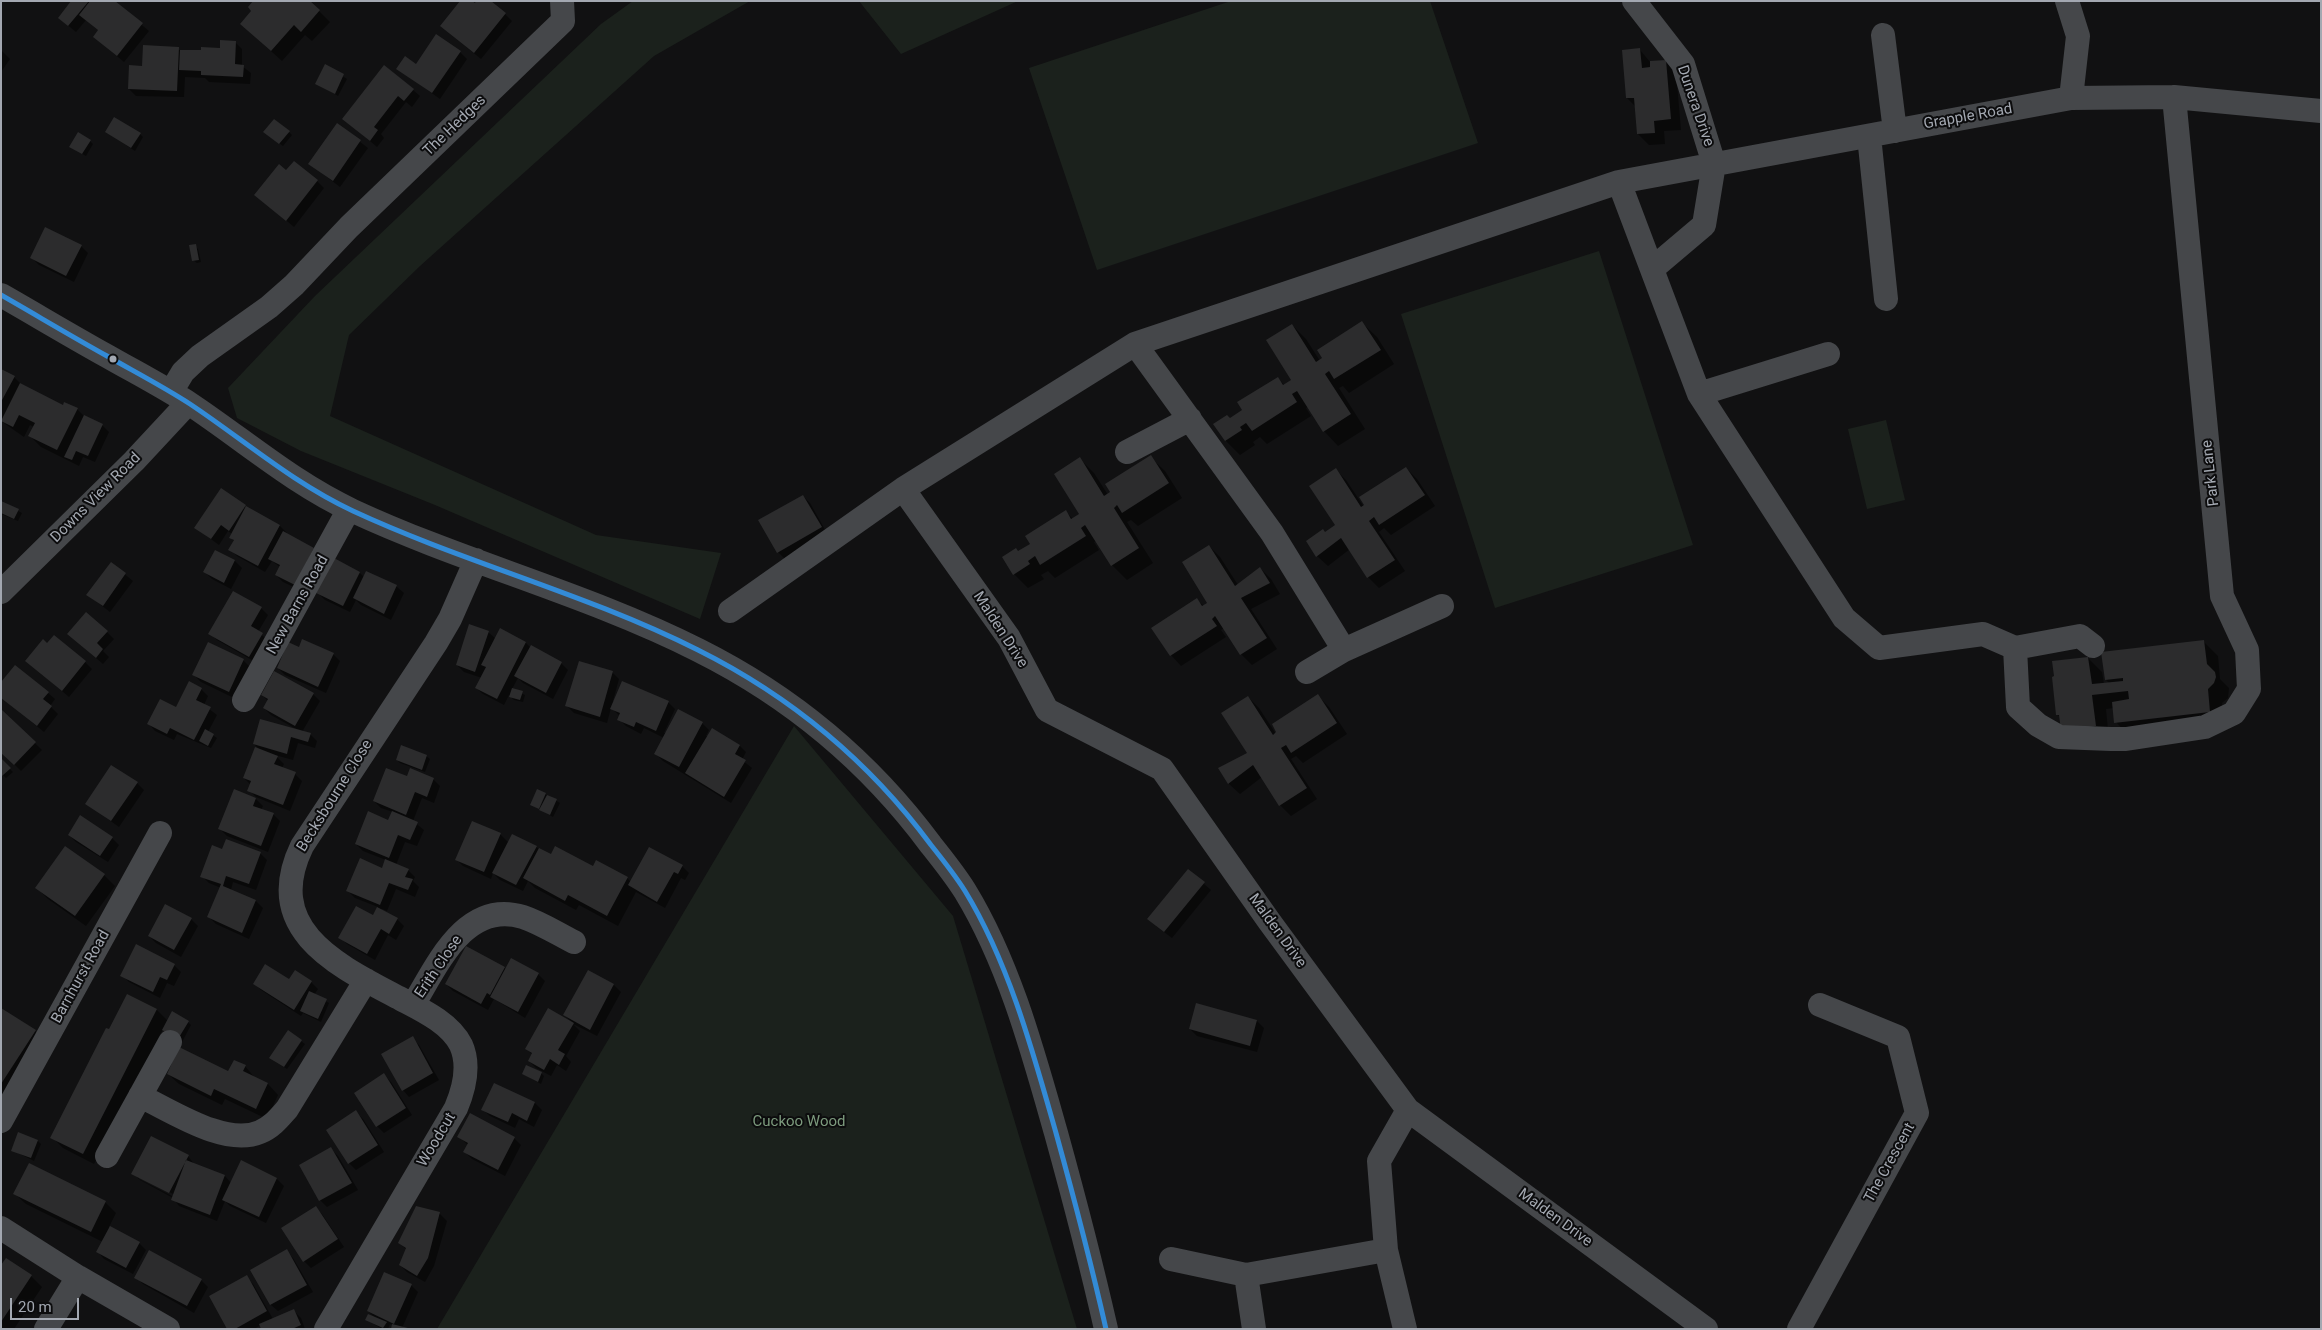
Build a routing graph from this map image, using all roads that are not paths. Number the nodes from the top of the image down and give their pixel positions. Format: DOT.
graph roads {
  1 [pos="1634,1"];
  2 [pos="2067,1"];
  3 [pos="563,11"];
  4 [pos="1883,35"];
  5 [pos="2174,97"];
  6 [pos="2071,98"];
  7 [pos="2321,111"];
  8 [pos="1895,131"];
  9 [pos="1868,136"];
  10 [pos="1714,164"];
  11 [pos="1619,182"];
  12 [pos="1652,270"];
  13 [pos="1,295"];
  14 [pos="1886,299"];
  15 [pos="1136,344"];
  16 [pos="1828,354"];
  17 [pos="1699,394"];
  18 [pos="180,398"];
  19 [pos="1190,419"];
  20 [pos="1127,452"];
  21 [pos="903,488"];
  22 [pos="349,509"];
  23 [pos="476,560"];
  24 [pos="1,592"];
  25 [pos="1442,606"];
  26 [pos="730,611"];
  27 [pos="2093,646"];
  28 [pos="2015,648"];
  29 [pos="1344,650"];
  30 [pos="1307,672"];
  31 [pos="244,700"];
  32 [pos="160,833"];
  33 [pos="574,942"];
  34 [pos="366,980"];
  35 [pos="413,1005"];
  36 [pos="1820,1005"];
  37 [pos="170,1042"];
  38 [pos="140,1096"];
  39 [pos="1408,1110"];
  40 [pos="1,1121"];
  41 [pos="107,1156"];
  42 [pos="1,1228"];
  43 [pos="1386,1250"];
  44 [pos="1171,1259"];
  45 [pos="1246,1275"];
  46 [pos="78,1277"];
  47 [pos="46,1329"];
  48 [pos="168,1329"];
  49 [pos="326,1329"];
  50 [pos="1106,1329"];
  51 [pos="1254,1329"];
  52 [pos="1405,1329"];
  53 [pos="1706,1329"];
  54 [pos="1799,1329"];
  1 -- 10 [label="street, Dunera Drive"];
  2 -- 6 [label="street"];
  3 -- 18 [label="street, The Hedges"];
  4 -- 8 [label="street"];
  5 -- 6 [label="street, Grapple Road"];
  5 -- 7 [label="street, Grapple Road"];
  5 -- 28 [label="street, Park Lane"];
  6 -- 8 [label="street, Grapple Road"];
  8 -- 9 [label="street, Grapple Road"];
  9 -- 10 [label="street, Grapple Road"];
  9 -- 14 [label="street"];
  10 -- 11 [label="street, Grapple Road"];
  10 -- 12 [label="street"];
  11 -- 12 [label="street"];
  11 -- 15 [label="street, Grapple Road"];
  12 -- 17 [label="street"];
  13 -- 18 [label="street"];
  15 -- 19 [label="street"];
  15 -- 21 [label="street, Grapple Road"];
  16 -- 17 [label="street"];
  17 -- 28 [label="street"];
  18 -- 22 [label="street"];
  18 -- 24 [label="street, Downs View Road"];
  19 -- 20 [label="street"];
  19 -- 29 [label="street"];
  21 -- 26 [label="street, Grapple Road"];
  21 -- 39 [label="street, Malden Drive"];
  22 -- 23 [label="street"];
  22 -- 31 [label="street, New Barns Road"];
  23 -- 34 [label="street, Becksbourne Close"];
  23 -- 50 [label="street"];
  25 -- 29 [label="street"];
  27 -- 28 [label="street"];
  29 -- 30 [label="street"];
  32 -- 40 [label="street, Barnhurst Road"];
  33 -- 35 [label="street, Erith Close"];
  34 -- 35 [label="street, Woodcut"];
  34 -- 38 [label="street"];
  35 -- 49 [label="street, Woodcut"];
  36 -- 54 [label="street, The Crescent"];
  37 -- 38 [label="street"];
  38 -- 41 [label="street"];
  39 -- 43 [label="street"];
  39 -- 53 [label="street, Malden Drive"];
  42 -- 46 [label="street"];
  43 -- 45 [label="street"];
  43 -- 52 [label="street"];
  44 -- 45 [label="street"];
  45 -- 51 [label="street"];
  46 -- 47 [label="street"];
  46 -- 48 [label="street"];
}
